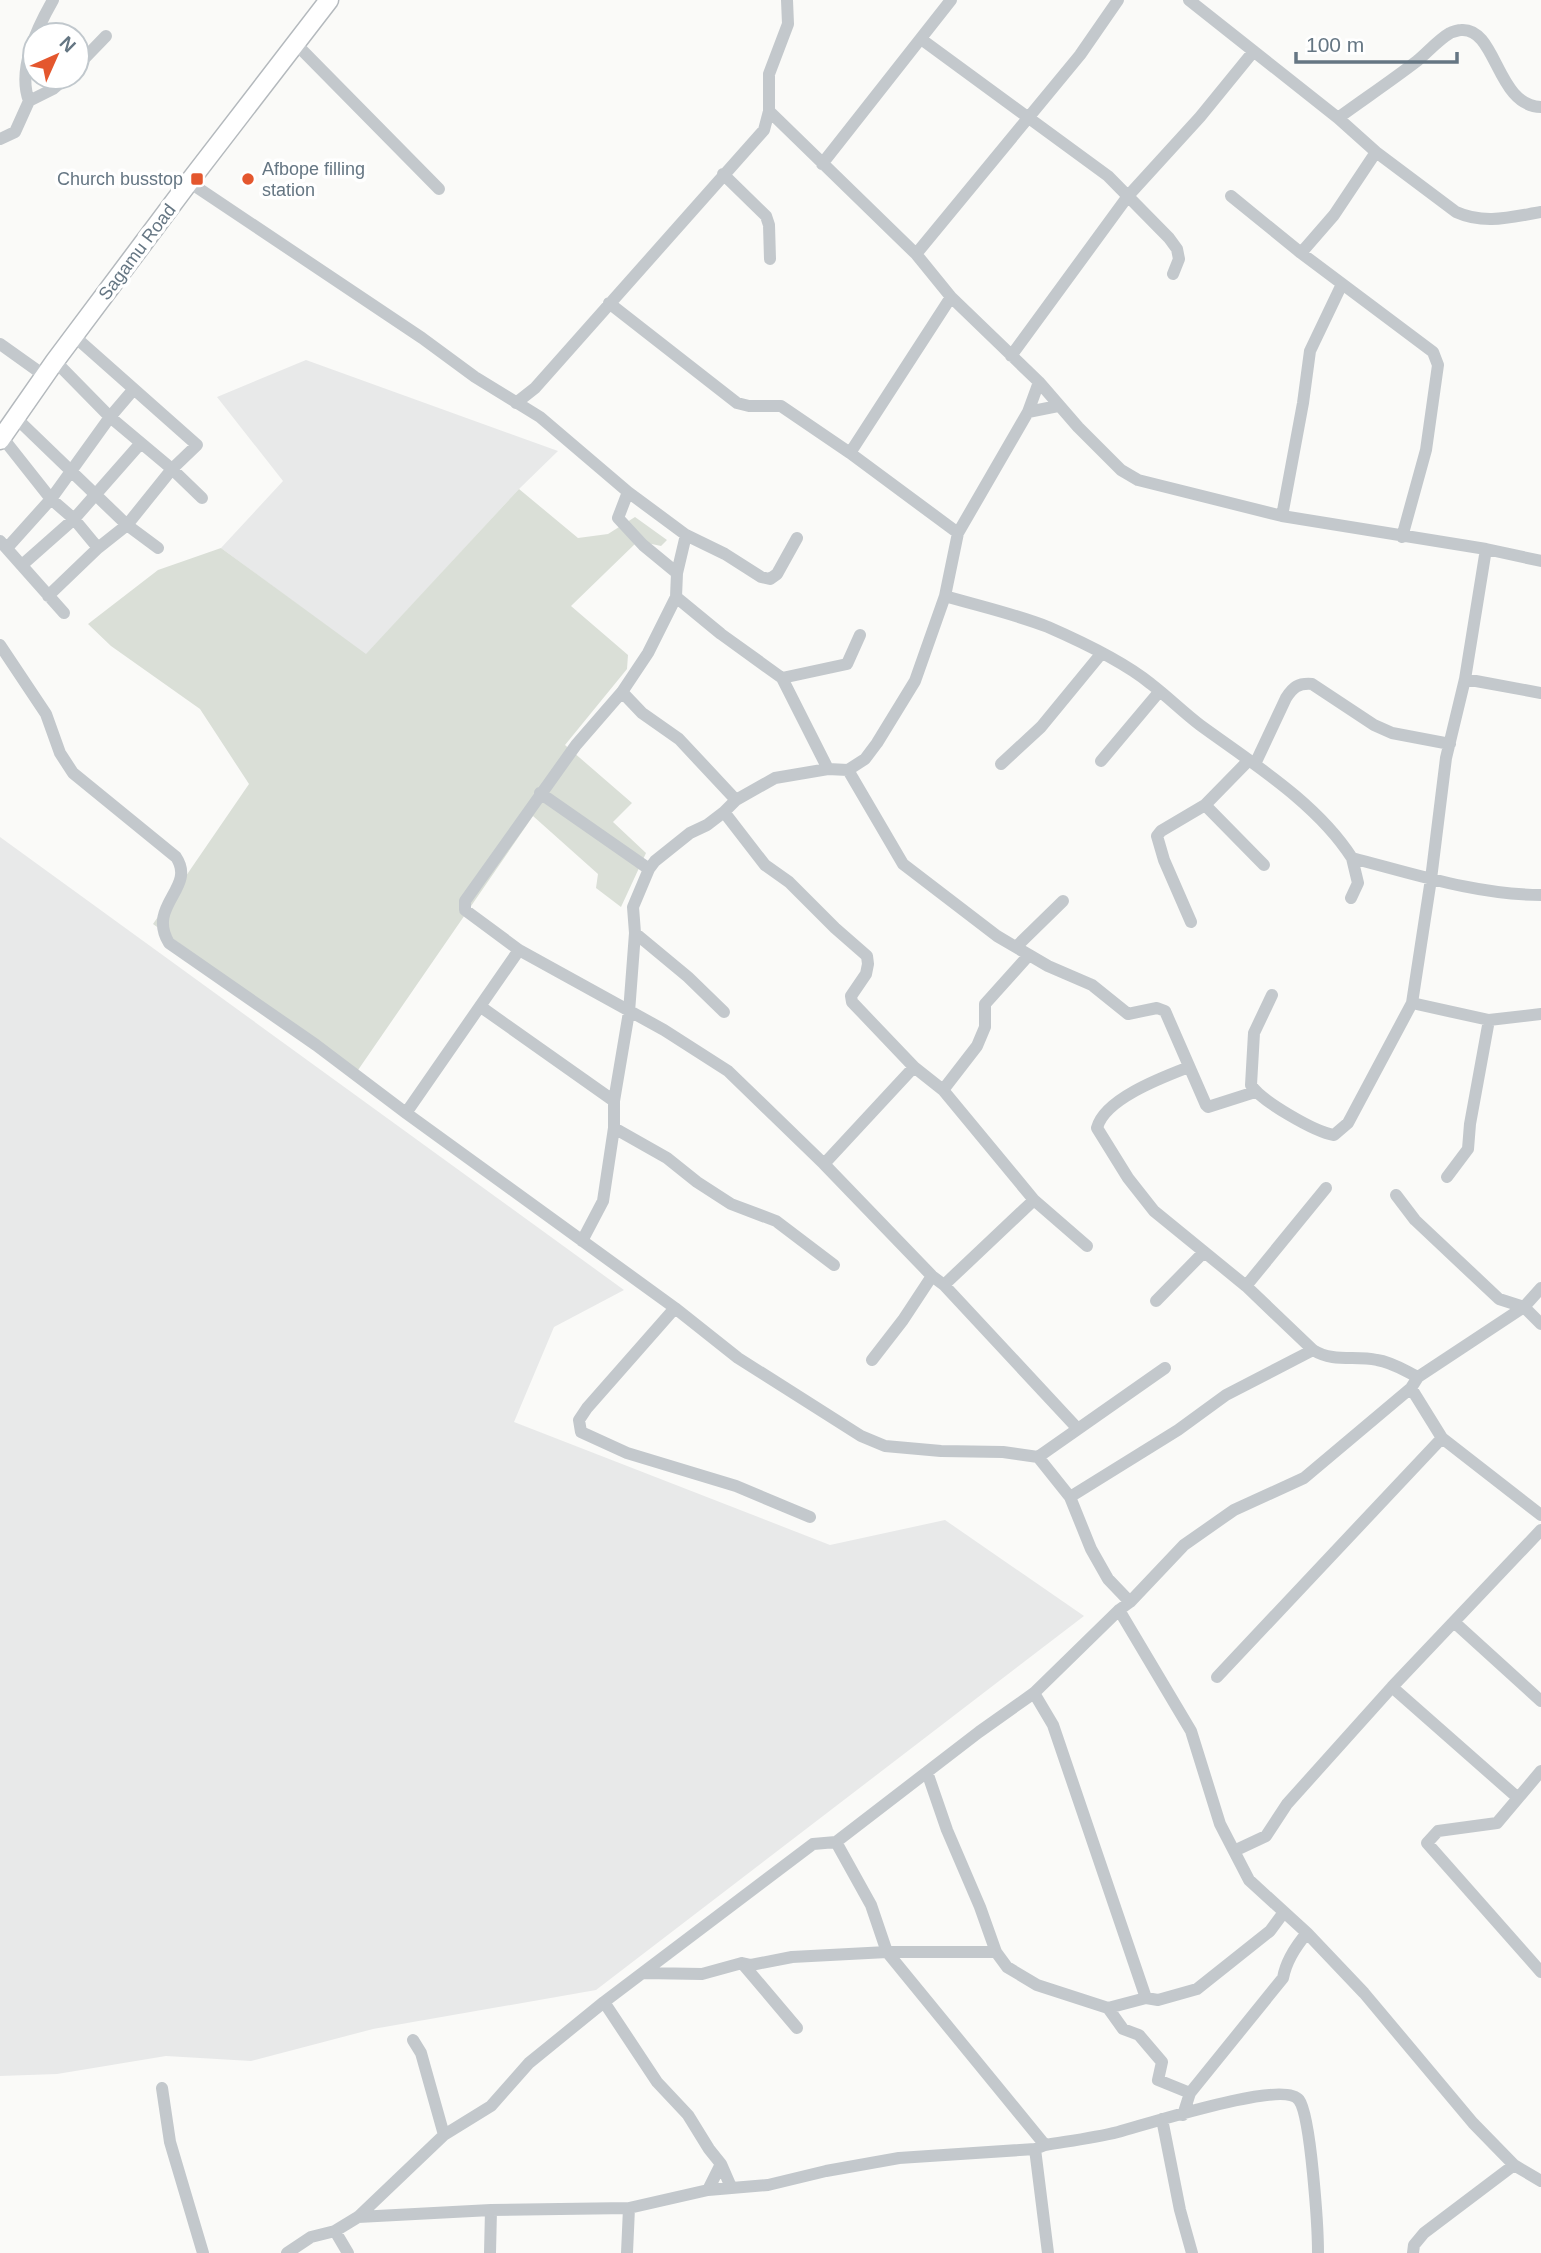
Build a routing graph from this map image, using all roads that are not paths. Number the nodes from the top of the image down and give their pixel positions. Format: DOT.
graph roads {
  1 [pos="53,0"];
  2 [pos="329,0"];
  3 [pos="787,0"];
  4 [pos="951,0"];
  5 [pos="1118,0"];
  6 [pos="1189,0"];
  7 [pos="106,36"];
  8 [pos="921,39"];
  9 [pos="297,44"];
  10 [pos="91,52"];
  11 [pos="1253,52"];
  12 [pos="49,91"];
  13 [pos="29,101"];
  14 [pos="1541,107"];
  15 [pos="769,111"];
  16 [pos="1027,118"];
  17 [pos="1338,118"];
  18 [pos="0,139"];
  19 [pos="1376,152"];
  20 [pos="822,164"];
  21 [pos="723,174"];
  22 [pos="189,181"];
  23 [pos="439,189"];
  24 [pos="1128,196"];
  25 [pos="1231,196"];
  26 [pos="1541,212"];
  27 [pos="1301,253"];
  28 [pos="916,254"];
  29 [pos="770,259"];
  30 [pos="1173,274"];
  31 [pos="1342,284"];
  32 [pos="951,297"];
  33 [pos="609,303"];
  34 [pos="74,336"];
  35 [pos="0,344"];
  36 [pos="1011,356"];
  37 [pos="50,368"];
  38 [pos="1039,382"];
  39 [pos="133,390"];
  40 [pos="516,403"];
  41 [pos="1058,406"];
  42 [pos="1028,412"];
  43 [pos="15,417"];
  44 [pos="110,417"];
  45 [pos="1,439"];
  46 [pos="141,444"];
  47 [pos="850,453"];
  48 [pos="172,469"];
  49 [pos="71,470"];
  50 [pos="628,492"];
  51 [pos="97,495"];
  52 [pos="201,498"];
  53 [pos="51,499"];
  54 [pos="1282,516"];
  55 [pos="74,519"];
  56 [pos="127,526"];
  57 [pos="958,533"];
  58 [pos="686,535"];
  59 [pos="1402,537"];
  60 [pos="797,538"];
  61 [pos="4,544"];
  62 [pos="98,548"];
  63 [pos="158,548"];
  64 [pos="1486,549"];
  65 [pos="1541,561"];
  66 [pos="22,565"];
  67 [pos="677,573"];
  68 [pos="48,596"];
  69 [pos="945,596"];
  70 [pos="677,597"];
  71 [pos="64,613"];
  72 [pos="860,635"];
  73 [pos="0,645"];
  74 [pos="1101,654"];
  75 [pos="782,678"];
  76 [pos="1465,679"];
  77 [pos="622,692"];
  78 [pos="1159,692"];
  79 [pos="1541,693"];
  80 [pos="1450,744"];
  81 [pos="1101,761"];
  82 [pos="1252,762"];
  83 [pos="1001,764"];
  84 [pos="828,768"];
  85 [pos="848,770"];
  86 [pos="540,793"];
  87 [pos="736,800"];
  88 [pos="1205,805"];
  89 [pos="724,812"];
  90 [pos="1352,858"];
  91 [pos="1264,864"];
  92 [pos="649,869"];
  93 [pos="1431,879"];
  94 [pos="1541,895"];
  95 [pos="1351,898"];
  96 [pos="1063,901"];
  97 [pos="1191,922"];
  98 [pos="635,933"];
  99 [pos="1017,946"];
  100 [pos="519,950"];
  101 [pos="1029,955"];
  102 [pos="1272,995"];
  103 [pos="1412,1003"];
  104 [pos="481,1007"];
  105 [pos="629,1012"];
  106 [pos="724,1012"];
  107 [pos="1541,1014"];
  108 [pos="1489,1020"];
  109 [pos="914,1067"];
  110 [pos="1189,1067"];
  111 [pos="943,1090"];
  112 [pos="1255,1092"];
  113 [pos="614,1101"];
  114 [pos="406,1113"];
  115 [pos="614,1128"];
  116 [pos="824,1164"];
  117 [pos="1447,1177"];
  118 [pos="1326,1188"];
  119 [pos="1396,1195"];
  120 [pos="1034,1200"];
  121 [pos="582,1241"];
  122 [pos="1087,1246"];
  123 [pos="1203,1253"];
  124 [pos="834,1265"];
  125 [pos="932,1276"];
  126 [pos="944,1285"];
  127 [pos="1246,1286"];
  128 [pos="1541,1288"];
  129 [pos="1156,1301"];
  130 [pos="1524,1307"];
  131 [pos="675,1308"];
  132 [pos="1541,1324"];
  133 [pos="1313,1350"];
  134 [pos="872,1360"];
  135 [pos="1166,1368"];
  136 [pos="1415,1382"];
  137 [pos="1079,1429"];
  138 [pos="1442,1438"];
  139 [pos="1038,1457"];
  140 [pos="1070,1497"];
  141 [pos="1541,1516"];
  142 [pos="810,1517"];
  143 [pos="1541,1530"];
  144 [pos="1130,1602"];
  145 [pos="1119,1610"];
  146 [pos="1454,1622"];
  147 [pos="1217,1677"];
  148 [pos="1392,1687"];
  149 [pos="1034,1693"];
  150 [pos="1541,1701"];
  151 [pos="1541,1771"];
  152 [pos="927,1772"];
  153 [pos="1518,1798"];
  154 [pos="836,1842"];
  155 [pos="1234,1851"];
  156 [pos="1284,1912"];
  157 [pos="1307,1933"];
  158 [pos="887,1952"];
  159 [pos="996,1952"];
  160 [pos="742,1962"];
  161 [pos="1541,1972"];
  162 [pos="644,1973"];
  163 [pos="1146,1998"];
  164 [pos="604,2001"];
  165 [pos="1108,2008"];
  166 [pos="797,2028"];
  167 [pos="412,2040"];
  168 [pos="162,2088"];
  169 [pos="1190,2093"];
  170 [pos="1183,2115"];
  171 [pos="1162,2119"];
  172 [pos="444,2135"];
  173 [pos="1040,2147"];
  174 [pos="721,2164"];
  175 [pos="1514,2165"];
  176 [pos="1541,2181"];
  177 [pos="731,2187"];
  178 [pos="708,2190"];
  179 [pos="629,2208"];
  180 [pos="491,2210"];
  181 [pos="358,2217"];
  182 [pos="335,2231"];
  183 [pos="203,2253"];
  184 [pos="287,2253"];
  185 [pos="348,2253"];
  186 [pos="490,2253"];
  187 [pos="627,2253"];
  188 [pos="1048,2253"];
  189 [pos="1192,2253"];
  190 [pos="1318,2253"];
  191 [pos="1413,2253"];
  1 -- 13 [label="street"];
  2 -- 9 [label="highway, Sagamu Road"];
  3 -- 15 [label="street"];
  4 -- 8 [label="street"];
  5 -- 16 [label="street"];
  6 -- 11 [label="street"];
  7 -- 10 [label="street"];
  8 -- 16 [label="street"];
  8 -- 20 [label="street"];
  9 -- 22 [label="highway, Sagamu Road"];
  9 -- 23 [label="street"];
  11 -- 17 [label="street"];
  11 -- 24 [label="street"];
  12 -- 13 [label="street"];
  13 -- 18 [label="street"];
  14 -- 17 [label="street"];
  15 -- 20 [label="street"];
  15 -- 21 [label="street"];
  16 -- 24 [label="street"];
  16 -- 28 [label="street"];
  17 -- 19 [label="street"];
  19 -- 26 [label="street"];
  19 -- 27 [label="street"];
  20 -- 28 [label="street"];
  21 -- 29 [label="street"];
  21 -- 33 [label="street"];
  22 -- 34 [label="highway, Sagamu Road"];
  22 -- 40 [label="street"];
  24 -- 30 [label="street"];
  24 -- 36 [label="street"];
  25 -- 27 [label="street"];
  27 -- 31 [label="street"];
  28 -- 32 [label="street"];
  31 -- 54 [label="street"];
  31 -- 59 [label="street"];
  32 -- 36 [label="street"];
  32 -- 47 [label="street"];
  33 -- 40 [label="street"];
  33 -- 47 [label="street"];
  34 -- 37 [label="highway, Sagamu Road"];
  34 -- 39 [label="street"];
  35 -- 37 [label="street"];
  36 -- 38 [label="street"];
  37 -- 43 [label="highway, Sagamu Road"];
  37 -- 44 [label="street"];
  38 -- 41 [label="street"];
  38 -- 42 [label="street"];
  39 -- 44 [label="street"];
  39 -- 48 [label="street"];
  40 -- 50 [label="street"];
  41 -- 42 [label="street"];
  41 -- 54 [label="street"];
  42 -- 57 [label="street"];
  43 -- 45 [label="highway, Sagamu Road"];
  43 -- 49 [label="street"];
  44 -- 46 [label="street"];
  44 -- 49 [label="street"];
  45 -- 53 [label="street"];
  46 -- 48 [label="street"];
  46 -- 51 [label="street"];
  47 -- 57 [label="street"];
  48 -- 52 [label="street"];
  48 -- 56 [label="street"];
  49 -- 51 [label="street"];
  49 -- 53 [label="street"];
  50 -- 58 [label="street"];
  50 -- 67 [label="street"];
  51 -- 55 [label="street"];
  51 -- 56 [label="street"];
  53 -- 55 [label="street"];
  53 -- 61 [label="street"];
  54 -- 59 [label="street"];
  55 -- 62 [label="street"];
  55 -- 66 [label="street"];
  56 -- 62 [label="street"];
  56 -- 63 [label="street"];
  57 -- 69 [label="street"];
  58 -- 60 [label="street"];
  58 -- 67 [label="street"];
  59 -- 64 [label="street"];
  61 -- 66 [label="street"];
  62 -- 68 [label="street"];
  64 -- 65 [label="street"];
  64 -- 76 [label="street"];
  66 -- 68 [label="street"];
  67 -- 70 [label="street"];
  68 -- 71 [label="street"];
  69 -- 74 [label="street"];
  69 -- 85 [label="street"];
  70 -- 75 [label="street"];
  70 -- 77 [label="street"];
  72 -- 75 [label="street"];
  73 -- 114 [label="street"];
  74 -- 78 [label="street"];
  74 -- 83 [label="street"];
  75 -- 84 [label="street"];
  76 -- 79 [label="street"];
  76 -- 80 [label="street"];
  77 -- 86 [label="street"];
  77 -- 87 [label="street"];
  78 -- 81 [label="street"];
  78 -- 82 [label="street"];
  80 -- 82 [label="street"];
  80 -- 93 [label="street"];
  82 -- 88 [label="street"];
  82 -- 90 [label="street"];
  84 -- 85 [label="street"];
  84 -- 87 [label="street"];
  85 -- 99 [label="street"];
  86 -- 92 [label="street"];
  86 -- 100 [label="street"];
  87 -- 89 [label="street"];
  88 -- 91 [label="street"];
  88 -- 97 [label="street"];
  89 -- 92 [label="street"];
  89 -- 109 [label="street"];
  90 -- 93 [label="street"];
  90 -- 95 [label="street"];
  92 -- 98 [label="street"];
  93 -- 94 [label="street"];
  93 -- 103 [label="street"];
  96 -- 99 [label="street"];
  98 -- 105 [label="street"];
  98 -- 106 [label="street"];
  99 -- 101 [label="street"];
  100 -- 104 [label="street"];
  100 -- 105 [label="street"];
  101 -- 110 [label="street"];
  101 -- 111 [label="street"];
  102 -- 112 [label="street"];
  103 -- 108 [label="street"];
  103 -- 112 [label="street"];
  104 -- 113 [label="street"];
  104 -- 114 [label="street"];
  105 -- 113 [label="street"];
  105 -- 116 [label="street"];
  107 -- 108 [label="street"];
  108 -- 117 [label="street"];
  109 -- 111 [label="street"];
  109 -- 116 [label="street"];
  110 -- 112 [label="street"];
  110 -- 123 [label="street"];
  111 -- 120 [label="street"];
  113 -- 115 [label="street"];
  114 -- 121 [label="street"];
  115 -- 121 [label="street"];
  115 -- 124 [label="street"];
  116 -- 125 [label="street"];
  118 -- 127 [label="street"];
  119 -- 130 [label="street"];
  120 -- 122 [label="street"];
  120 -- 126 [label="street"];
  121 -- 131 [label="street"];
  123 -- 127 [label="street"];
  123 -- 129 [label="street"];
  125 -- 126 [label="street"];
  125 -- 134 [label="street"];
  126 -- 137 [label="street"];
  127 -- 133 [label="street"];
  128 -- 130 [label="street"];
  130 -- 132 [label="street"];
  130 -- 136 [label="street"];
  131 -- 139 [label="street"];
  131 -- 142 [label="street"];
  133 -- 136 [label="street"];
  133 -- 140 [label="street"];
  135 -- 137 [label="street"];
  136 -- 138 [label="street"];
  136 -- 144 [label="street"];
  137 -- 139 [label="street"];
  138 -- 141 [label="street"];
  138 -- 147 [label="street"];
  139 -- 140 [label="street"];
  140 -- 144 [label="street"];
  143 -- 146 [label="street"];
  144 -- 145 [label="street"];
  145 -- 149 [label="street"];
  145 -- 155 [label="street"];
  146 -- 148 [label="street"];
  146 -- 150 [label="street"];
  148 -- 153 [label="street"];
  148 -- 155 [label="street"];
  149 -- 152 [label="street"];
  149 -- 163 [label="street"];
  151 -- 153 [label="street"];
  152 -- 154 [label="street"];
  152 -- 159 [label="street"];
  153 -- 161 [label="street"];
  154 -- 158 [label="street"];
  154 -- 162 [label="street"];
  155 -- 156 [label="street"];
  156 -- 157 [label="street"];
  156 -- 163 [label="street"];
  157 -- 169 [label="street"];
  157 -- 175 [label="street"];
  158 -- 159 [label="street"];
  158 -- 160 [label="street"];
  158 -- 173 [label="street"];
  159 -- 165 [label="street"];
  160 -- 162 [label="street"];
  160 -- 166 [label="street"];
  162 -- 164 [label="street"];
  163 -- 165 [label="street"];
  164 -- 172 [label="street"];
  164 -- 174 [label="street"];
  165 -- 169 [label="street"];
  167 -- 172 [label="street"];
  168 -- 183 [label="street"];
  169 -- 170 [label="street"];
  170 -- 171 [label="street"];
  170 -- 190 [label="street"];
  171 -- 173 [label="street"];
  171 -- 189 [label="street"];
  172 -- 181 [label="street"];
  173 -- 177 [label="street"];
  173 -- 188 [label="street"];
  174 -- 177 [label="street"];
  174 -- 178 [label="street"];
  175 -- 176 [label="street"];
  175 -- 191 [label="street"];
  177 -- 178 [label="street"];
  178 -- 179 [label="street"];
  179 -- 180 [label="street"];
  179 -- 187 [label="street"];
  180 -- 181 [label="street"];
  180 -- 186 [label="street"];
  181 -- 182 [label="street"];
  182 -- 184 [label="street"];
  182 -- 185 [label="street"];
}
